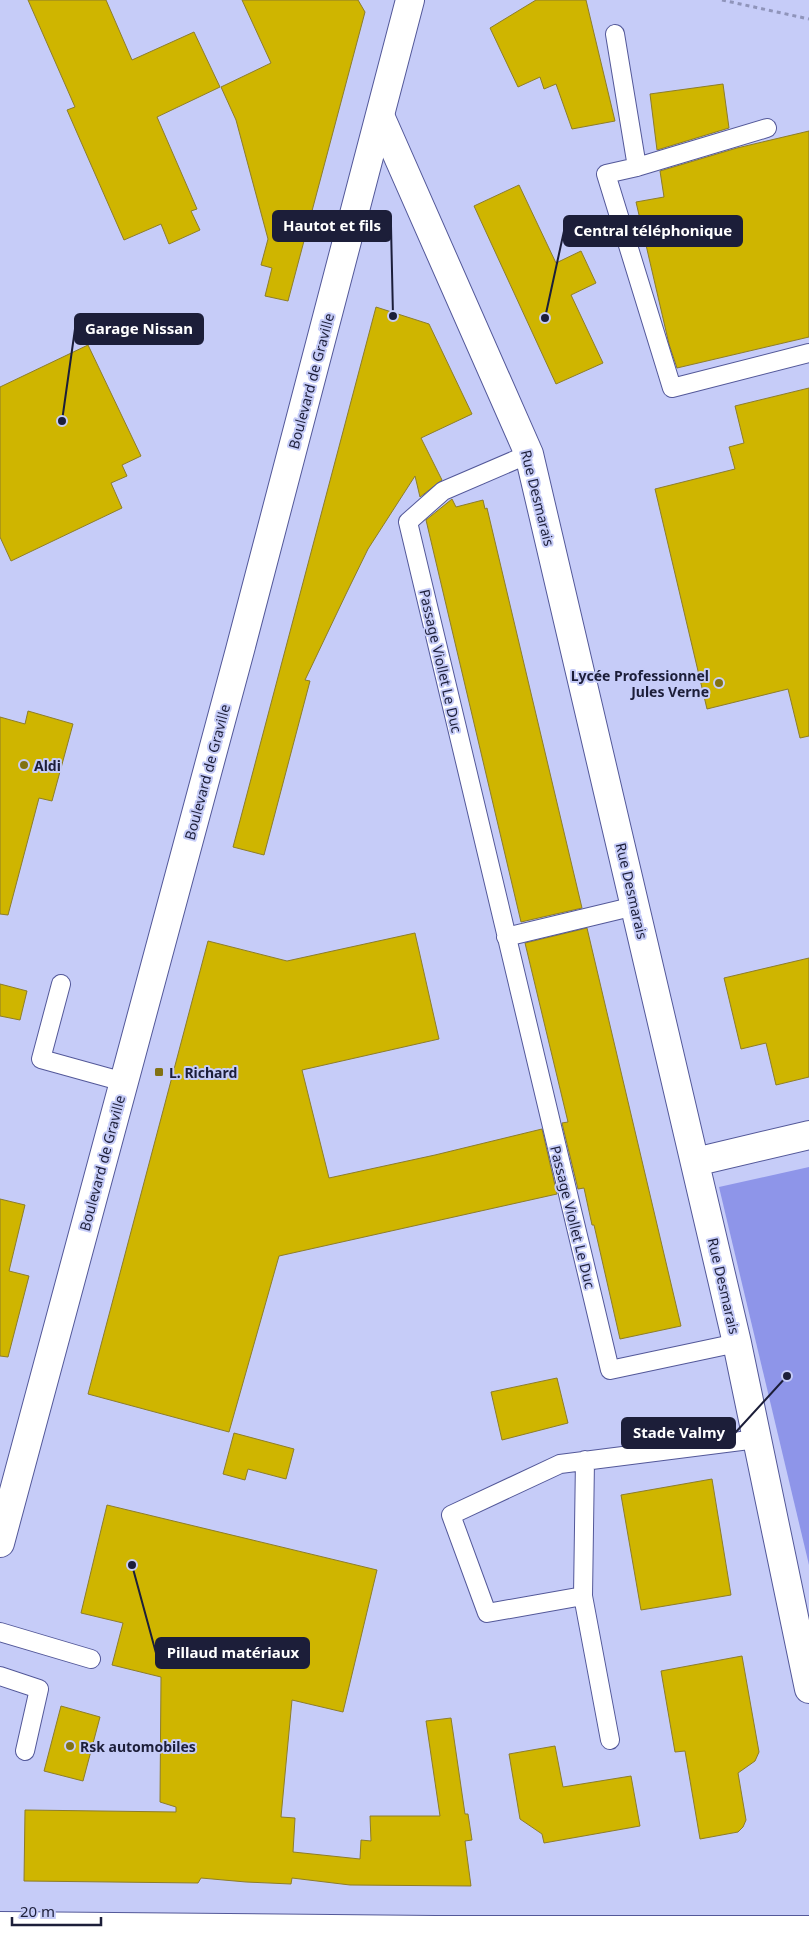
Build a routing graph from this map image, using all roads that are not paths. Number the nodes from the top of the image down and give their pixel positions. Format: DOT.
graph roads {
  1 [pos="410,0"];
  2 [pos="615,34"];
  3 [pos="381,118"];
  4 [pos="767,128"];
  5 [pos="637,167"];
  6 [pos="809,353"];
  7 [pos="529,454"];
  8 [pos="635,906"];
  9 [pos="506,937"];
  10 [pos="61,984"];
  11 [pos="124,1082"];
  12 [pos="809,1135"];
  13 [pos="695,1162"];
  14 [pos="737,1343"];
  15 [pos="757,1439"];
  16 [pos="585,1460"];
  17 [pos="6,1490"];
  18 [pos="0,1543"];
  19 [pos="583,1596"];
  20 [pos="0,1632"];
  21 [pos="91,1658"];
  22 [pos="0,1676"];
  23 [pos="809,1689"];
  24 [pos="610,1740"];
  25 [pos="25,1750"];
  26 [pos="0,1926"];
  27 [pos="801,1930"];
  28 [pos="274,1933"];
  29 [pos="658,1933"];
  1 -- 3 [label="street, Boulevard de Graville"];
  2 -- 5 [label="lane"];
  3 -- 7 [label="street, Rue Desmarais"];
  3 -- 11 [label="street, Boulevard de Graville"];
  4 -- 5 [label="lane"];
  5 -- 6 [label="lane"];
  7 -- 8 [label="street, Rue Desmarais"];
  7 -- 9 [label="lane, Passage Viollet Le Duc"];
  8 -- 9 [label="lane"];
  8 -- 13 [label="street, Rue Desmarais"];
  9 -- 14 [label="lane, Passage Viollet Le Duc"];
  10 -- 11 [label="lane"];
  11 -- 17 [label="street, Boulevard de Graville"];
  12 -- 13 [label="street"];
  13 -- 14 [label="street, Rue Desmarais"];
  14 -- 15 [label="street, Rue Desmarais"];
  15 -- 16 [label="lane"];
  15 -- 23 [label="street, Rue Desmarais"];
  16 -- 19 [label="lane"];
  16 -- 19 [label="lane"];
  17 -- 18 [label="street, Boulevard de Graville"];
  19 -- 24 [label="lane"];
  20 -- 21 [label="lane"];
  22 -- 25 [label="lane"];
  26 -- 28 [label="street"];
  27 -- 29 [label="street"];
  28 -- 29 [label="street"];
}
